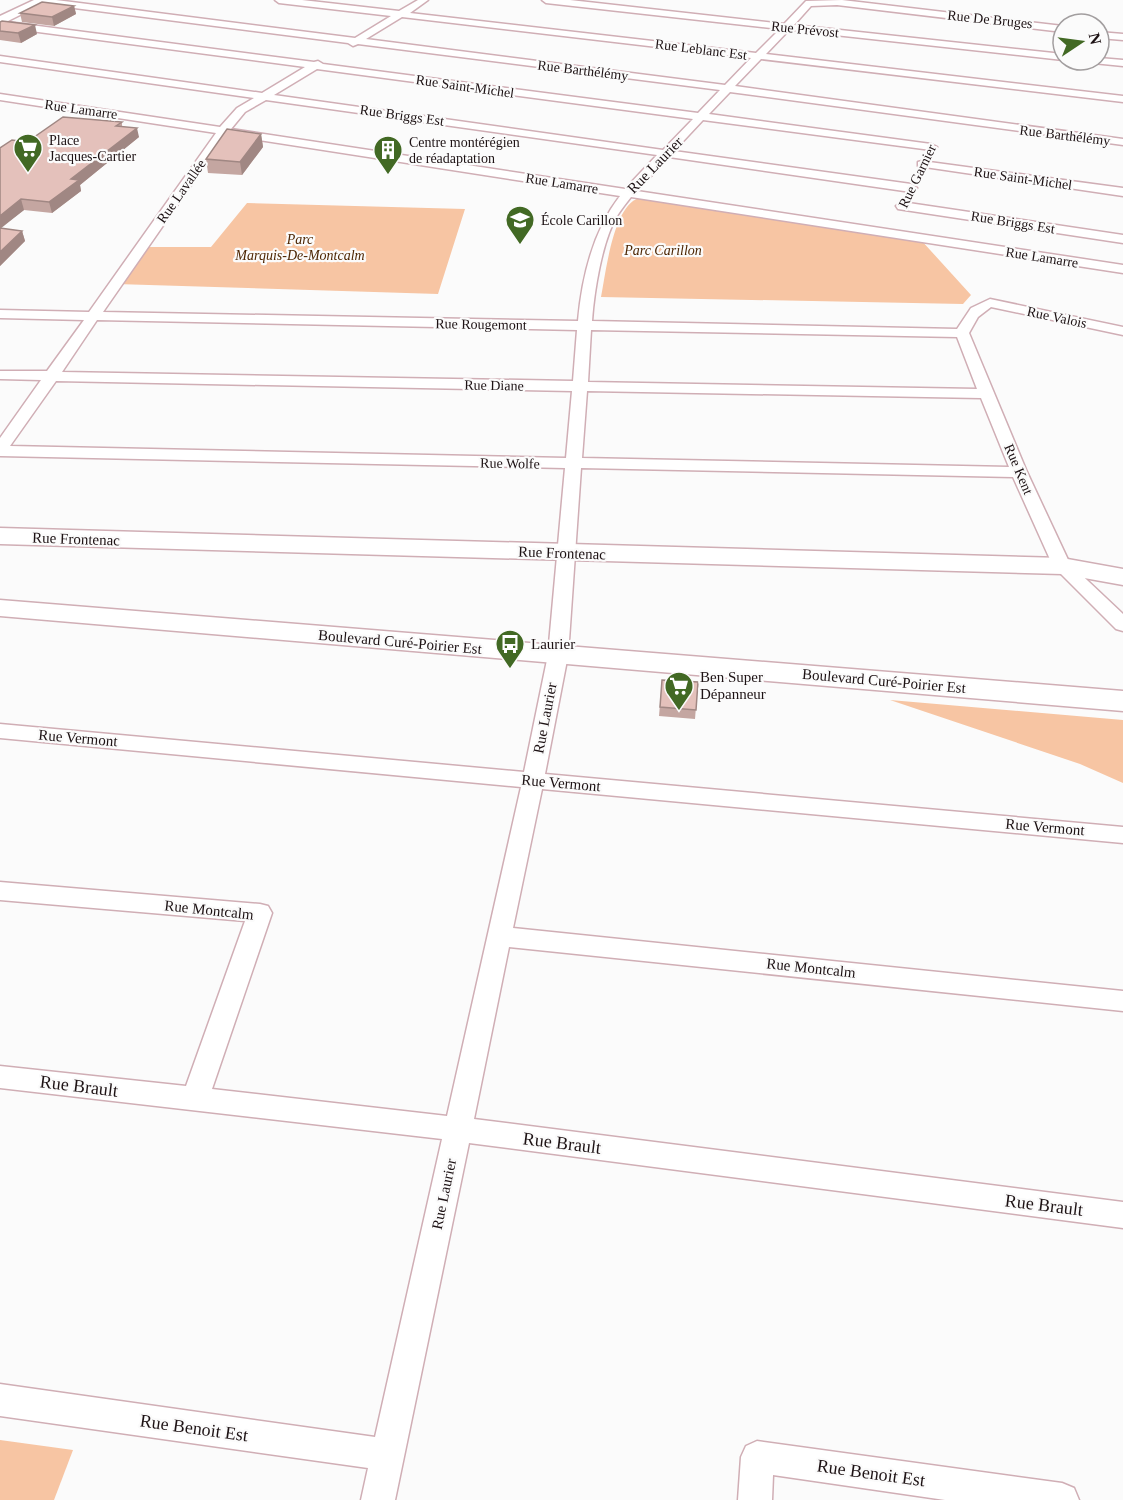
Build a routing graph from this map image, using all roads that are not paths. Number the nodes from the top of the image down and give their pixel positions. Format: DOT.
graph roads {
  1 [pos="43,0"];
  2 [pos="279,0"];
  3 [pos="424,0"];
  4 [pos="546,0"];
  5 [pos="808,2"];
  6 [pos="401,14"];
  7 [pos="0,23"];
  8 [pos="787,27"];
  9 [pos="1051,28"];
  10 [pos="357,41"];
  11 [pos="759,56"];
  12 [pos="1051,56"];
  13 [pos="0,59"];
  14 [pos="315,66"];
  15 [pos="728,89"];
  16 [pos="265,96"];
  17 [pos="0,97"];
  18 [pos="1123,99"];
  19 [pos="702,117"];
  20 [pos="223,131"];
  21 [pos="937,133"];
  22 [pos="1123,142"];
  23 [pos="667,153"];
  24 [pos="917,176"];
  25 [pos="1123,192"];
  26 [pos="628,193"];
  27 [pos="896,219"];
  28 [pos="1123,239"];
  29 [pos="1123,270"];
  30 [pos="0,314"];
  31 [pos="93,317"];
  32 [pos="586,326"];
  33 [pos="1123,331"];
  34 [pos="962,333"];
  35 [pos="0,375"];
  36 [pos="51,376"];
  37 [pos="581,387"];
  38 [pos="988,394"];
  39 [pos="0,450"];
  40 [pos="575,465"];
  41 [pos="1019,472"];
  42 [pos="0,536"];
  43 [pos="566,553"];
  44 [pos="1062,566"];
  45 [pos="1123,577"];
  46 [pos="0,608"];
  47 [pos="1123,625"];
  48 [pos="558,655"];
  49 [pos="1123,700"];
  50 [pos="0,731"];
  51 [pos="533,781"];
  52 [pos="1123,835"];
  53 [pos="0,891"];
  54 [pos="500,936"];
  55 [pos="1123,1001"];
  56 [pos="0,1077"];
  57 [pos="195,1099"];
  58 [pos="458,1129"];
  59 [pos="1123,1215"];
  60 [pos="0,1400"];
  61 [pos="387,1455"];
  62 [pos="378,1500"];
  63 [pos="755,1500"];
  64 [pos="1062,1500"];
  1 -- 7 [label="main road"];
  1 -- 10 [label="street, Rue Barthélémy"];
  2 -- 6 [label="street, Rue Leblanc Est"];
  3 -- 6 [label="street, Rue Lavallée"];
  4 -- 8 [label="street, Rue Prévost"];
  5 -- 8 [label="street, Rue Laurier"];
  5 -- 9 [label="street, Rue De Bruges"];
  6 -- 10 [label="street, Rue Lavallée"];
  6 -- 11 [label="street, Rue Leblanc Est"];
  7 -- 14 [label="street, Rue Saint-Michel"];
  8 -- 11 [label="street, Rue Laurier"];
  8 -- 12 [label="street, Rue Prévost"];
  10 -- 14 [label="street, Rue Lavallée"];
  10 -- 15 [label="street, Rue Barthélémy"];
  11 -- 15 [label="street, Rue Laurier"];
  11 -- 18 [label="street, Rue Leblanc Est"];
  13 -- 16 [label="street, Rue Briggs Est"];
  14 -- 16 [label="street, Rue Lavallée"];
  14 -- 19 [label="street, Rue Saint-Michel"];
  15 -- 19 [label="street, Rue Laurier"];
  15 -- 21 [label="street, Rue Barthélémy"];
  16 -- 20 [label="street, Rue Lavallée"];
  16 -- 23 [label="street, Rue Briggs Est"];
  17 -- 20 [label="street, Rue Lamarre"];
  19 -- 21 [label="street, Rue Saint-Michel"];
  19 -- 23 [label="street, Rue Laurier"];
  20 -- 26 [label="street, Rue Lamarre"];
  20 -- 31 [label="street, Rue Lavallée"];
  21 -- 22 [label="street, Rue Barthélémy"];
  21 -- 24 [label="street, Rue Garnier"];
  23 -- 24 [label="street, Rue Briggs Est"];
  23 -- 26 [label="street, Rue Laurier"];
  24 -- 25 [label="street, Rue Saint-Michel"];
  24 -- 27 [label="street, Rue Garnier"];
  26 -- 27 [label="street, Rue Lamarre"];
  26 -- 32 [label="street, Rue Laurier"];
  27 -- 28 [label="street, Rue Briggs Est"];
  27 -- 29 [label="street, Rue Lamarre"];
  30 -- 31 [label="street, Rue Rougemont"];
  31 -- 32 [label="street, Rue Rougemont"];
  31 -- 36 [label="street, Rue Lavallée"];
  32 -- 34 [label="street, Rue Rougemont"];
  32 -- 37 [label="street, Rue Laurier"];
  33 -- 34 [label="street, Rue Valois"];
  34 -- 38 [label="street, Rue Kent"];
  35 -- 36 [label="street, Rue Diane"];
  36 -- 37 [label="street, Rue Diane"];
  36 -- 39 [label="street, Rue Lavallée"];
  37 -- 38 [label="street, Rue Diane"];
  37 -- 40 [label="street, Rue Laurier"];
  38 -- 41 [label="street, Rue Kent"];
  39 -- 40 [label="street, Rue Wolfe"];
  40 -- 41 [label="street, Rue Wolfe"];
  40 -- 43 [label="street, Rue Laurier"];
  41 -- 44 [label="street, Rue Kent"];
  42 -- 43 [label="main road, Rue Frontenac"];
  43 -- 44 [label="main road, Rue Frontenac"];
  43 -- 48 [label="street, Rue Laurier"];
  44 -- 45 [label="main road, Rue Frontenac"];
  44 -- 47 [label="street, Rue Kent"];
  46 -- 48 [label="main road, Boulevard Curé-Poirier Est"];
  48 -- 49 [label="main road, Boulevard Curé-Poirier Est"];
  48 -- 51 [label="street, Rue Laurier"];
  50 -- 51 [label="street, Rue Vermont"];
  51 -- 52 [label="street, Rue Vermont"];
  51 -- 54 [label="street, Rue Laurier"];
  53 -- 57 [label="street, Rue Montcalm"];
  54 -- 55 [label="street, Rue Montcalm"];
  54 -- 58 [label="street, Rue Laurier"];
  56 -- 57 [label="street, Rue Brault"];
  57 -- 58 [label="street, Rue Brault"];
  58 -- 59 [label="street, Rue Brault"];
  58 -- 61 [label="street, Rue Laurier"];
  60 -- 61 [label="street, Rue Benoit Est"];
  61 -- 62 [label="street, Rue Laurier"];
  63 -- 64 [label="street, Rue Benoit Est"];
}
